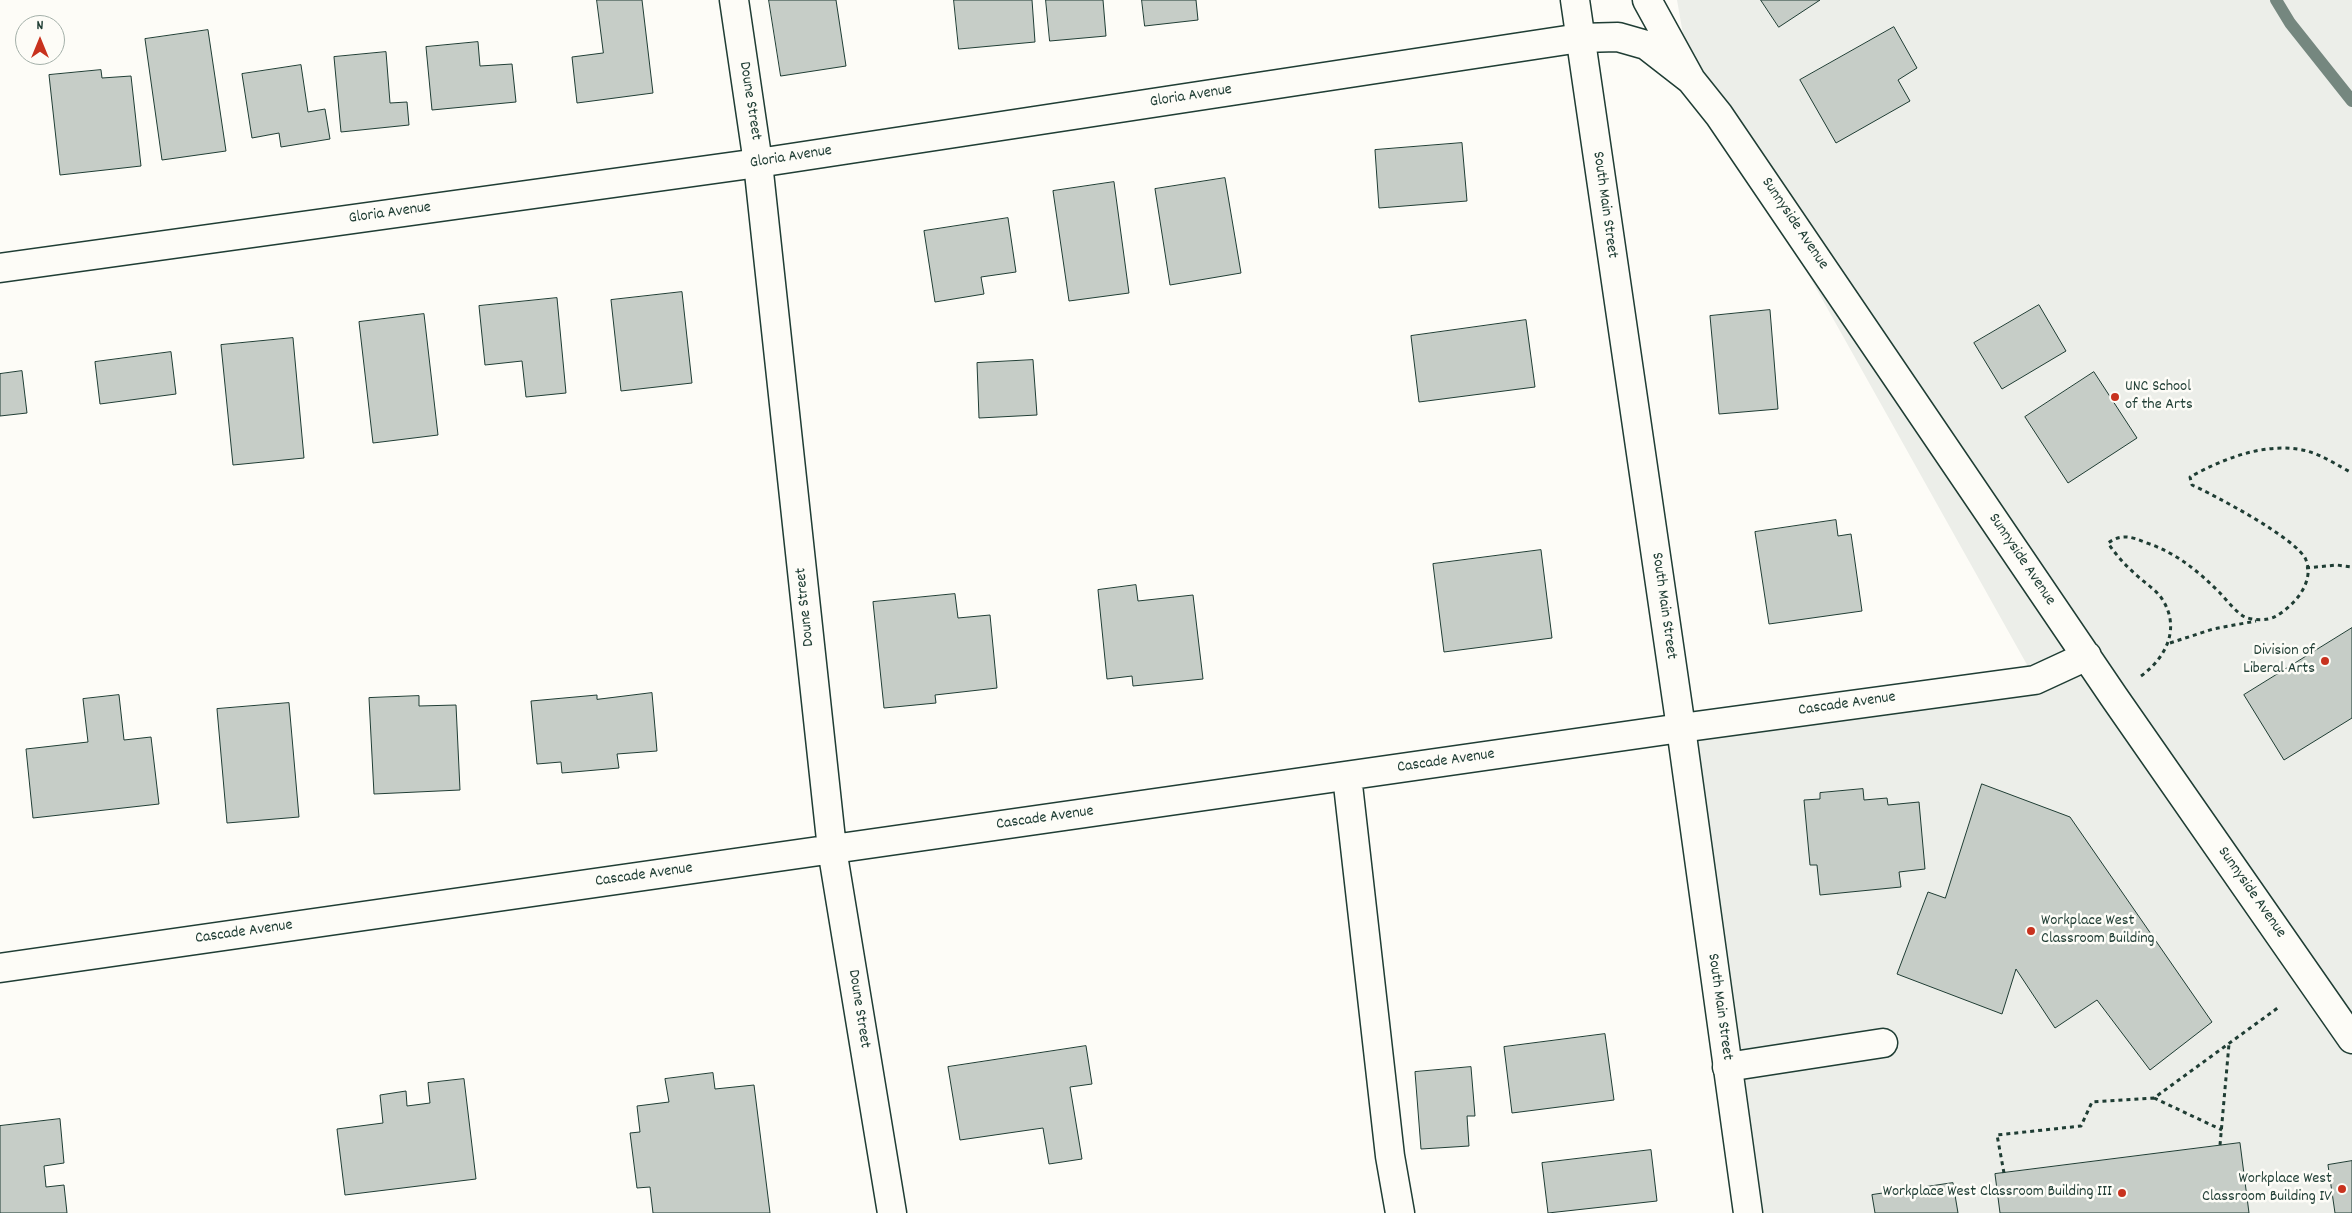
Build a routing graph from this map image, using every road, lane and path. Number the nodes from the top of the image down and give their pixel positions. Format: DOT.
graph roads {
  1 [pos="734,0"];
  2 [pos="1575,0"];
  3 [pos="1647,0"];
  4 [pos="1580,38"];
  5 [pos="1691,80"];
  6 [pos="758,163"];
  7 [pos="0,268"];
  8 [pos="2352,473"];
  9 [pos="2352,567"];
  10 [pos="2306,568"];
  11 [pos="2259,620"];
  12 [pos="2170,643"];
  13 [pos="2087,656"];
  14 [pos="2114,696"];
  15 [pos="1681,728"];
  16 [pos="1347,776"];
  17 [pos="832,849"];
  18 [pos="0,968"];
  19 [pos="2279,1007"];
  20 [pos="2352,1039"];
  21 [pos="1883,1042"];
  22 [pos="2229,1043"];
  23 [pos="1727,1067"];
  24 [pos="2154,1098"];
  25 [pos="2222,1130"];
  26 [pos="2220,1145"];
  27 [pos="2004,1173"];
  28 [pos="892,1213"];
  29 [pos="1400,1213"];
  30 [pos="1748,1213"];
  1 -- 6 [label="street, Doune Street"];
  2 -- 4 [label="street, South Main Street"];
  3 -- 5 [label="street, Sunnyside Avenue"];
  4 -- 5 [label="street, Sunnyside Avenue"];
  4 -- 6 [label="street, Gloria Avenue"];
  4 -- 15 [label="street, South Main Street"];
  5 -- 13 [label="street, Sunnyside Avenue"];
  6 -- 7 [label="street, Gloria Avenue"];
  6 -- 17 [label="street, Doune Street"];
  8 -- 10 [label="path"];
  9 -- 10 [label="path"];
  10 -- 11 [label="path"];
  11 -- 12 [label="path"];
  11 -- 12 [label="path"];
  12 -- 14 [label="path"];
  13 -- 14 [label="street, Sunnyside Avenue"];
  13 -- 15 [label="street, Cascade Avenue"];
  14 -- 20 [label="street, Sunnyside Avenue"];
  15 -- 16 [label="street, Cascade Avenue"];
  15 -- 23 [label="street, South Main Street"];
  16 -- 17 [label="street, Cascade Avenue"];
  16 -- 29 [label="street"];
  17 -- 18 [label="street, Cascade Avenue"];
  17 -- 28 [label="street, Doune Street"];
  19 -- 22 [label="path"];
  21 -- 23 [label="street"];
  22 -- 24 [label="path"];
  22 -- 25 [label="path"];
  23 -- 30 [label="street, South Main Street"];
  24 -- 25 [label="path"];
  24 -- 27 [label="path"];
  25 -- 26 [label="path"];
}
